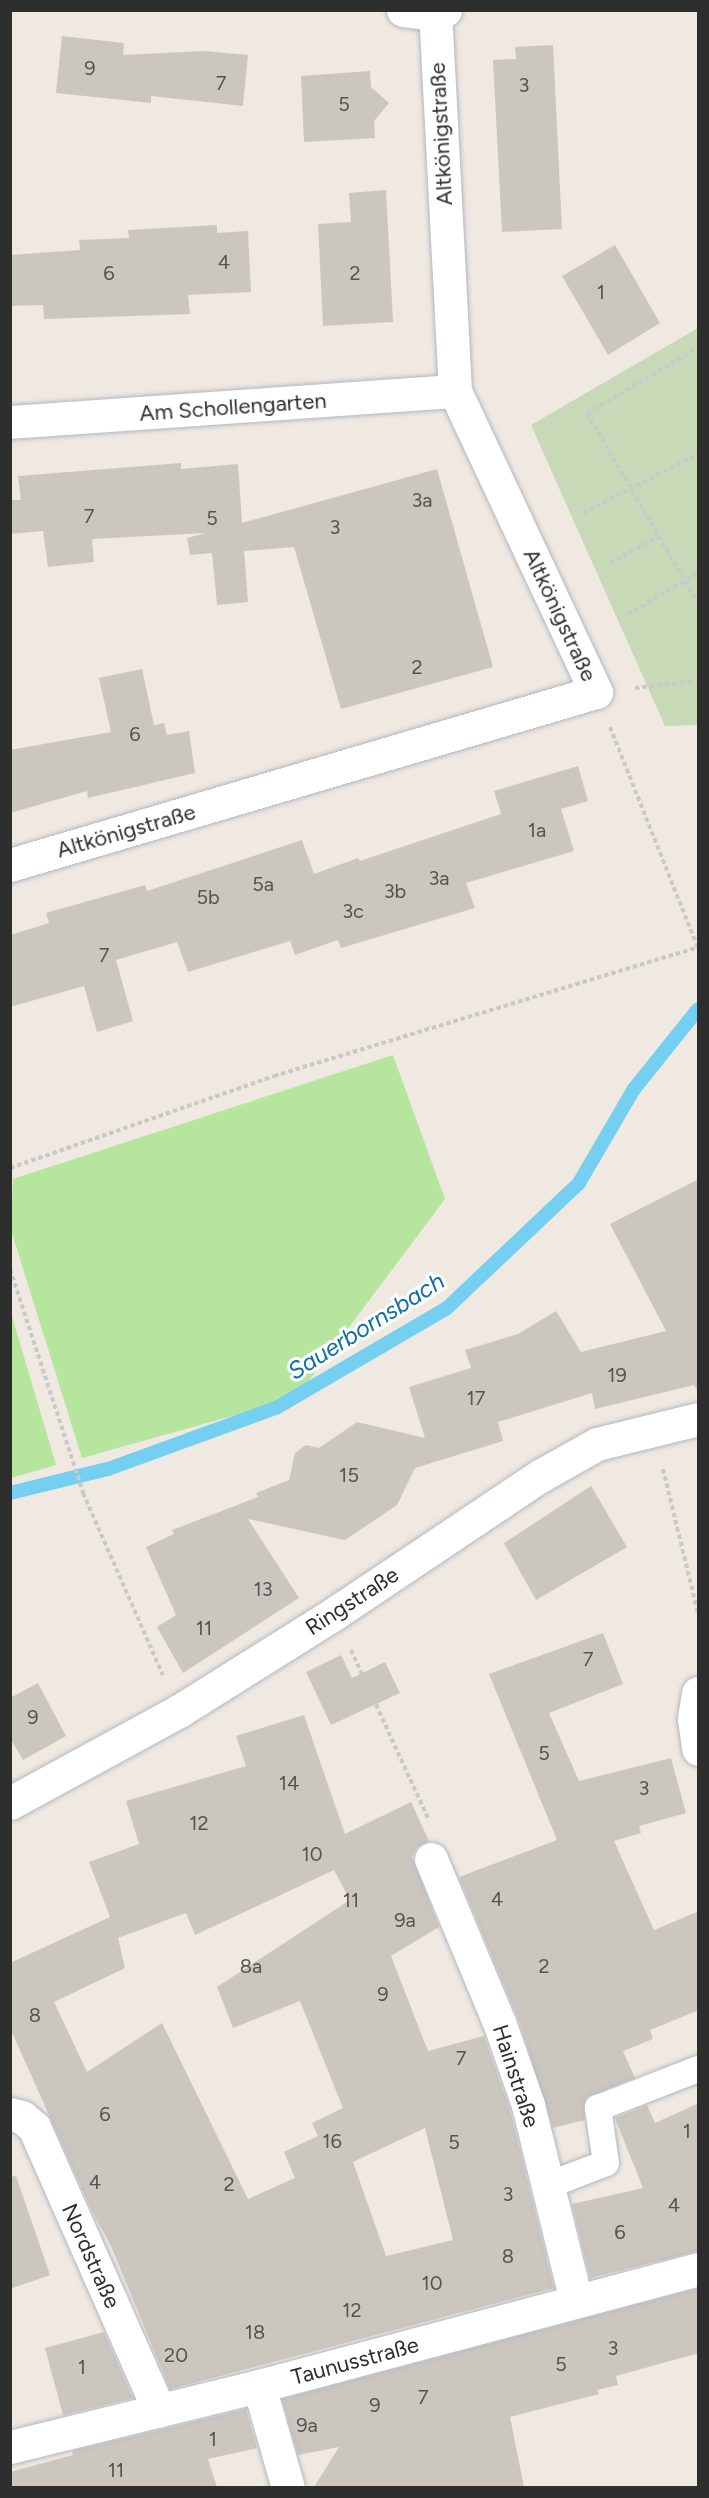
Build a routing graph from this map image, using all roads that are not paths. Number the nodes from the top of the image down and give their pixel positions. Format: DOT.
graph roads {
  1 [pos="403,10"];
  2 [pos="440,12"];
  3 [pos="455,391"];
  4 [pos="10,422"];
  5 [pos="10,865"];
  6 [pos="699,1419"];
  7 [pos="699,1693"];
  8 [pos="699,1749"];
  9 [pos="10,1803"];
  10 [pos="431,1858"];
  11 [pos="699,2069"];
  12 [pos="10,2115"];
  13 [pos="549,2185"];
  14 [pos="699,2270"];
  15 [pos="576,2301"];
  16 [pos="259,2386"];
  17 [pos="159,2411"];
  18 [pos="10,2447"];
  19 [pos="288,2487"];
  1 -- 2 [label="street"];
  2 -- 3 [label="street, Altkönigstraße"];
  3 -- 4 [label="street, Am Schollengarten"];
  3 -- 5 [label="street, Altkönigstraße"];
  6 -- 9 [label="street, Ringstraße"];
  7 -- 8 [label="street"];
  10 -- 13 [label="street, Hainstraße"];
  11 -- 13 [label="lane"];
  12 -- 17 [label="street, Nordstraße"];
  13 -- 15 [label="street, Hainstraße"];
  14 -- 15 [label="street, Taunusstraße"];
  15 -- 16 [label="street, Taunusstraße"];
  16 -- 17 [label="street, Taunusstraße"];
  16 -- 19 [label="street"];
  17 -- 18 [label="street, Taunusstraße"];
}
